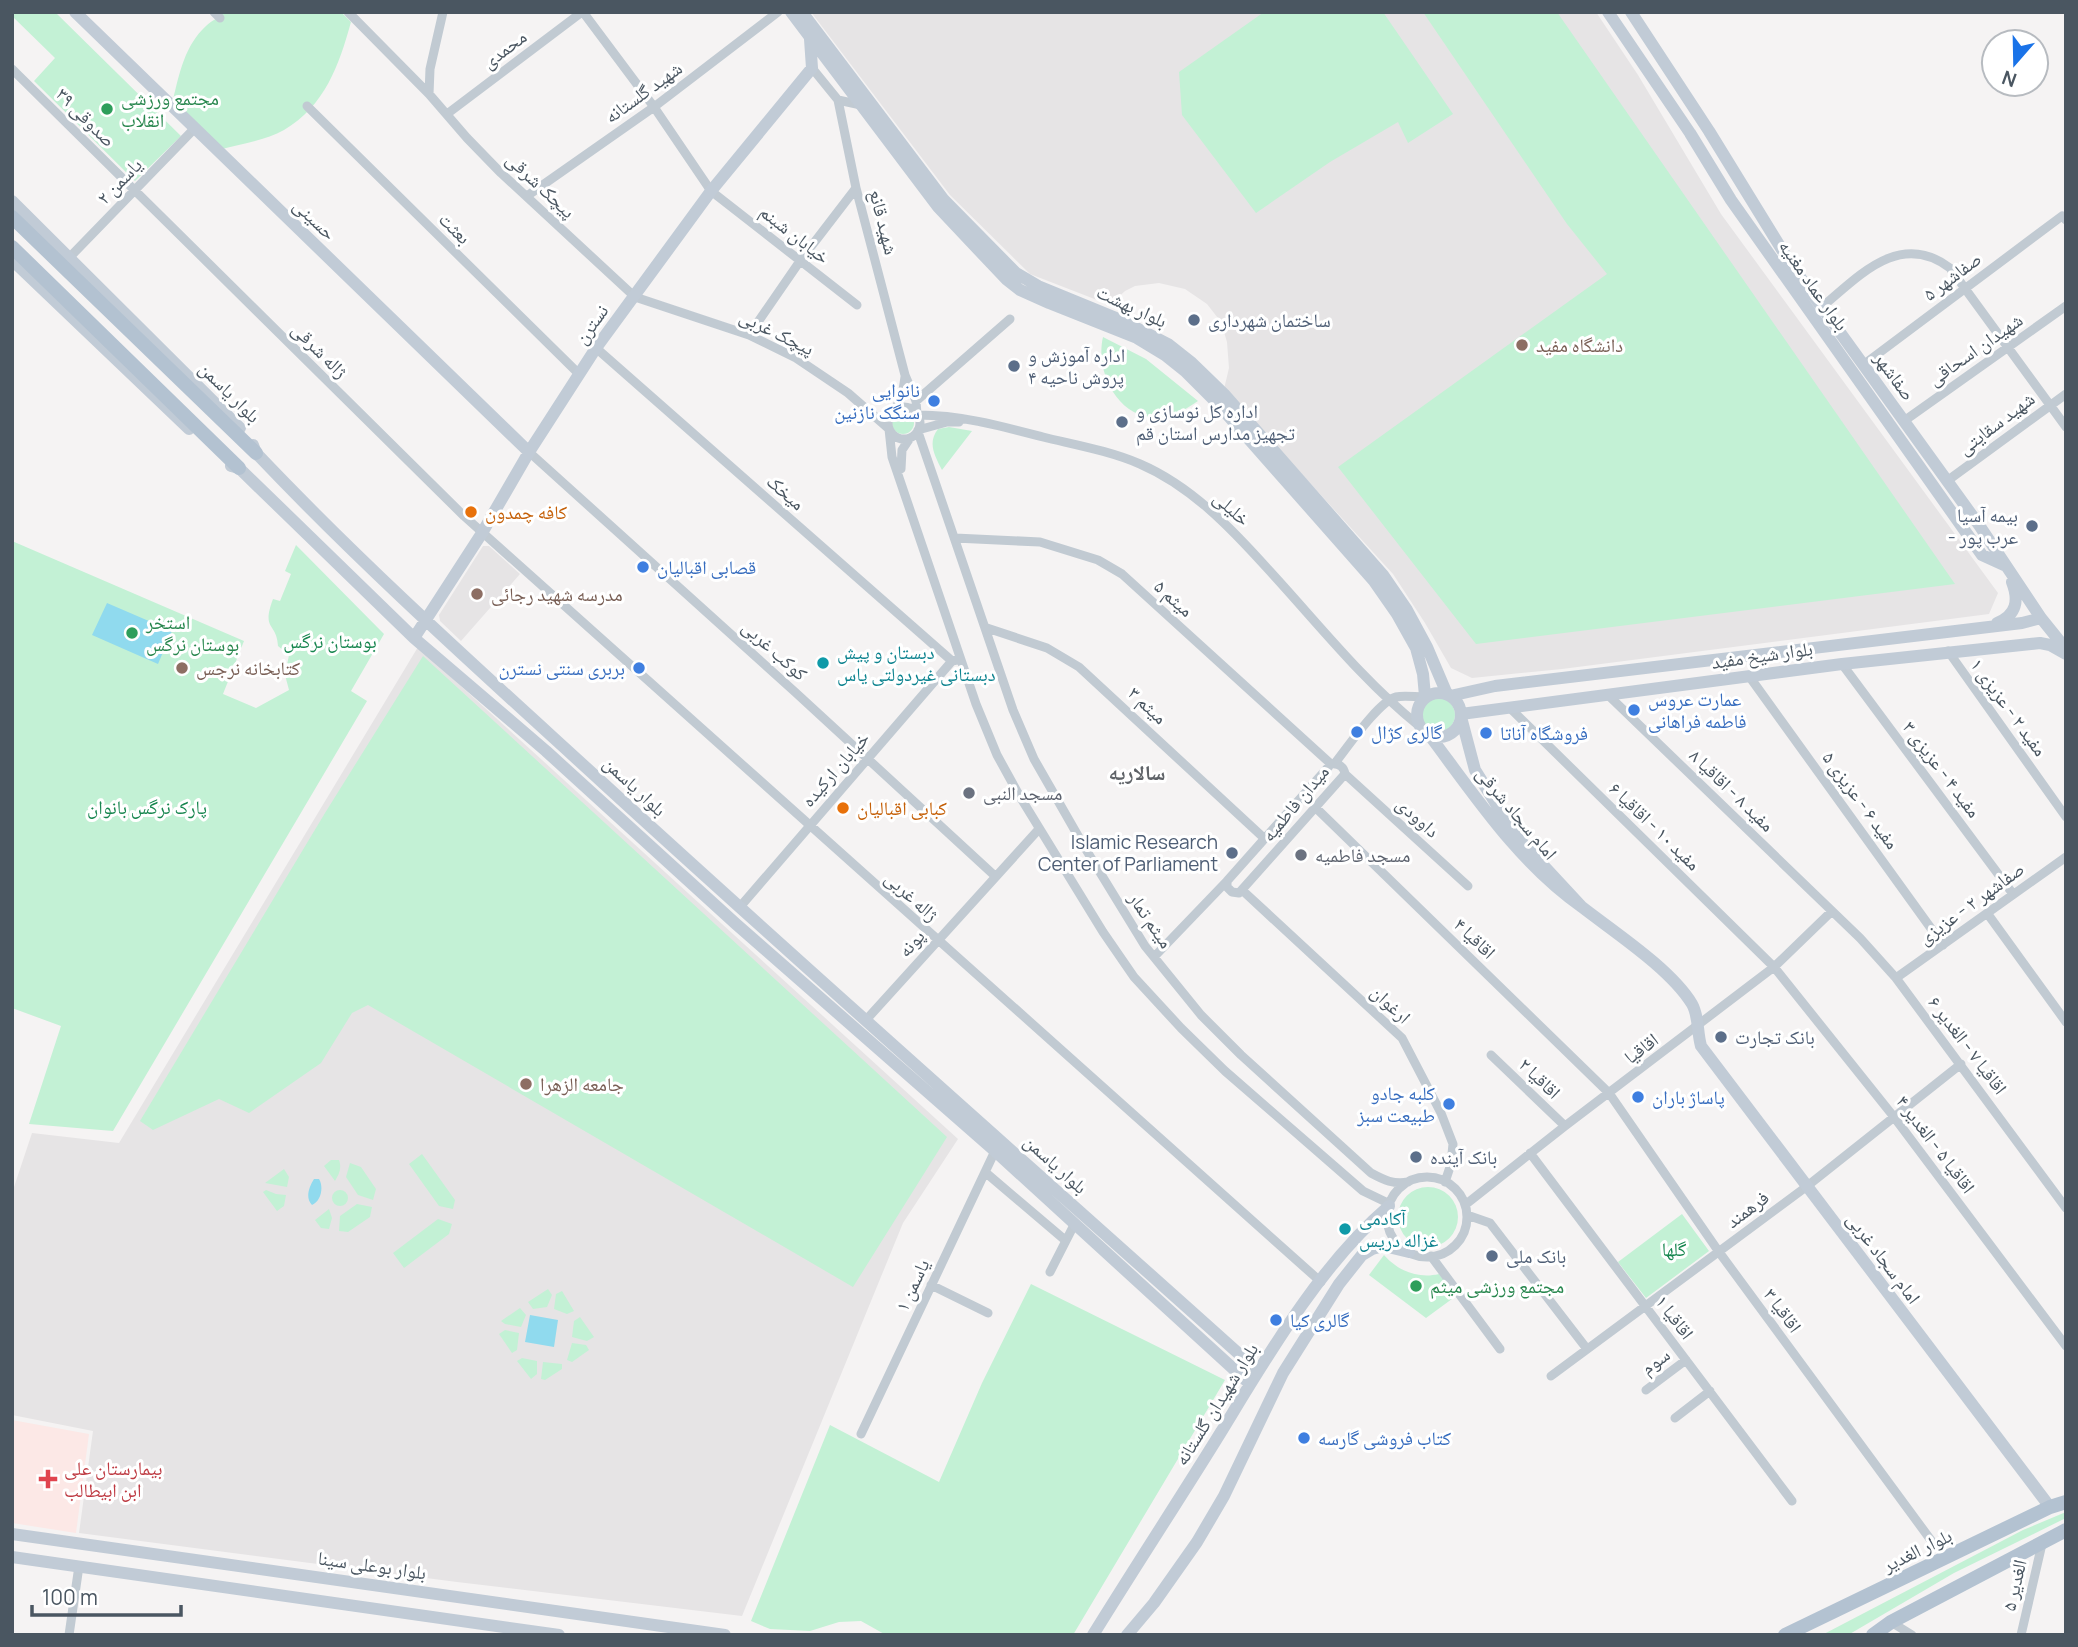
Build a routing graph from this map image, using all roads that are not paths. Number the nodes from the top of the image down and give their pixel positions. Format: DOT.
graph roads {
  1 [pos="75,12"];
  2 [pos="348,12"];
  3 [pos="443,12"];
  4 [pos="582,12"];
  5 [pos="778,12"];
  6 [pos="791,12"];
  7 [pos="802,12"];
  8 [pos="1608,12"];
  9 [pos="1631,12"];
  10 [pos="810,39"];
  11 [pos="812,68"];
  12 [pos="12,69"];
  13 [pos="429,94"];
  14 [pos="838,100"];
  15 [pos="861,105"];
  16 [pos="307,106"];
  17 [pos="654,107"];
  18 [pos="447,114"];
  19 [pos="194,129"];
  20 [pos="856,188"];
  21 [pos="135,190"];
  22 [pos="711,191"];
  23 [pos="527,196"];
  24 [pos="12,201"];
  25 [pos="12,217"];
  26 [pos="2064,218"];
  27 [pos="12,247"];
  28 [pos="69,258"];
  29 [pos="12,260"];
  30 [pos="800,261"];
  31 [pos="1965,288"];
  32 [pos="635,297"];
  33 [pos="857,305"];
  34 [pos="2066,306"];
  35 [pos="1822,307"];
  36 [pos="1010,318"];
  37 [pos="749,335"];
  38 [pos="596,348"];
  39 [pos="2007,348"];
  40 [pos="1863,365"];
  41 [pos="579,374"];
  42 [pos="905,375"];
  43 [pos="2066,394"];
  44 [pos="916,401"];
  45 [pos="2050,405"];
  46 [pos="917,415"];
  47 [pos="890,421"];
  48 [pos="1903,421"];
  49 [pos="999,426"];
  50 [pos="2066,427"];
  51 [pos="915,433"];
  52 [pos="529,452"];
  53 [pos="256,453"];
  54 [pos="239,468"];
  55 [pos="1947,481"];
  56 [pos="907,498"];
  57 [pos="482,533"];
  58 [pos="955,538"];
  59 [pos="2004,565"];
  60 [pos="2041,618"];
  61 [pos="425,620"];
  62 [pos="2022,623"];
  63 [pos="1987,626"];
  64 [pos="987,628"];
  65 [pos="414,638"];
  66 [pos="2032,643"];
  67 [pos="1948,651"];
  68 [pos="2066,652"];
  69 [pos="956,660"];
  70 [pos="1842,664"];
  71 [pos="1749,676"];
  72 [pos="1449,695"];
  73 [pos="1608,695"];
  74 [pos="1425,697"];
  75 [pos="1388,701"];
  76 [pos="1511,709"];
  77 [pos="1461,716"];
  78 [pos="1418,725"];
  79 [pos="1430,736"];
  80 [pos="866,759"];
  81 [pos="1333,763"];
  82 [pos="1345,775"];
  83 [pos="1316,808"];
  84 [pos="2066,817"];
  85 [pos="809,826"];
  86 [pos="1039,829"];
  87 [pos="1265,839"];
  88 [pos="2066,857"];
  89 [pos="995,876"];
  90 [pos="1227,881"];
  91 [pos="1468,886"];
  92 [pos="1242,890"];
  93 [pos="2013,894"];
  94 [pos="1582,907"];
  95 [pos="739,908"];
  96 [pos="1832,911"];
  97 [pos="1987,913"];
  98 [pos="936,941"];
  99 [pos="1943,945"];
  100 [pos="1154,957"];
  101 [pos="1774,967"];
  102 [pos="1896,978"];
  103 [pos="866,1020"];
  104 [pos="2066,1022"];
  105 [pos="1697,1027"];
  106 [pos="1492,1055"];
  107 [pos="1961,1064"];
  108 [pos="1609,1093"];
  109 [pos="1894,1117"];
  110 [pos="1565,1126"];
  111 [pos="999,1146"];
  112 [pos="1530,1153"];
  113 [pos="985,1172"];
  114 [pos="1408,1182"];
  115 [pos="1445,1182"];
  116 [pos="1806,1186"];
  117 [pos="1390,1205"];
  118 [pos="2066,1208"];
  119 [pos="1466,1210"];
  120 [pos="1074,1223"];
  121 [pos="1065,1240"];
  122 [pos="1409,1252"];
  123 [pos="1718,1252"];
  124 [pos="1431,1256"];
  125 [pos="1050,1272"];
  126 [pos="1321,1282"];
  127 [pos="931,1285"];
  128 [pos="1645,1306"];
  129 [pos="988,1313"];
  130 [pos="2066,1346"];
  131 [pos="1500,1349"];
  132 [pos="1587,1349"];
  133 [pos="1241,1356"];
  134 [pos="1686,1360"];
  135 [pos="1231,1366"];
  136 [pos="1258,1371"];
  137 [pos="1550,1376"];
  138 [pos="1251,1384"];
  139 [pos="1646,1390"];
  140 [pos="1710,1391"];
  141 [pos="1675,1418"];
  142 [pos="861,1434"];
  143 [pos="1792,1501"];
  144 [pos="2066,1502"];
  145 [pos="2050,1507"];
  146 [pos="2066,1530"];
  147 [pos="12,1534"];
  148 [pos="1933,1543"];
  149 [pos="2042,1544"];
  150 [pos="12,1557"];
  151 [pos="79,1566"];
  152 [pos="1817,1619"];
  153 [pos="1891,1622"];
  154 [pos="468,1628"];
  155 [pos="69,1635"];
  156 [pos="559,1635"];
  157 [pos="725,1635"];
  158 [pos="1093,1635"];
  159 [pos="1127,1635"];
  160 [pos="1785,1635"];
  161 [pos="1798,1635"];
  162 [pos="1865,1635"];
  163 [pos="1876,1635"];
  164 [pos="1912,1635"];
  165 [pos="2021,1635"];
  1 -- 19 [label="street, حسینی"];
  2 -- 13 [label="street, پیچک شرقی"];
  3 -- 13 [label="street"];
  4 -- 17 [label="street, خیابان شبنم"];
  4 -- 18 [label="street, محمدی"];
  5 -- 17 [label="street, شهید گلستانه"];
  6 -- 10 [label="street, بلوار بهشت"];
  7 -- 72 [label="street, بلوار بهشت"];
  8 -- 59 [label="street, بلوار عماد مغنیه"];
  9 -- 35 [label="street, صفاشهر"];
  10 -- 11 [label="street"];
  10 -- 15 [label="street, بلوار بهشت"];
  11 -- 14 [label="street"];
  11 -- 22 [label="street, نسترن"];
  12 -- 21 [label="street, صدوقی ۳۹"];
  13 -- 18 [label="street, پیچک شرقی"];
  14 -- 15 [label="street"];
  14 -- 20 [label="street, شهید قانع"];
  15 -- 74 [label="street, بلوار بهشت"];
  16 -- 41 [label="street, بعثت"];
  17 -- 22 [label="street, خیابان شبنم"];
  17 -- 23 [label="street, شهید گلستانه"];
  18 -- 23 [label="street, پیچک شرقی"];
  19 -- 21 [label="street, یاسمن ۲"];
  19 -- 52 [label="street, حسینی"];
  20 -- 30 [label="street"];
  20 -- 42 [label="street, شهید قانع"];
  21 -- 28 [label="street, یاسمن ۲"];
  21 -- 57 [label="street, ژاله شرقی"];
  22 -- 30 [label="street, خیابان شبنم"];
  22 -- 32 [label="street, نسترن"];
  23 -- 32 [label="street, پیچک شرقی"];
  24 -- 28 [label="street, بلوار یاسمن"];
  25 -- 53 [label="main road"];
  26 -- 31 [label="street, صفاشهر ۵"];
  27 -- 54 [label="main road"];
  28 -- 53 [label="street, بلوار یاسمن"];
  29 -- 54 [label="street, بلوار یاسمن"];
  30 -- 33 [label="street, خیابان شبنم"];
  30 -- 37 [label="street"];
  31 -- 35 [label="street"];
  31 -- 39 [label="street"];
  31 -- 40 [label="street, صفاشهر ۵"];
  32 -- 37 [label="street, پیچک غربی"];
  32 -- 38 [label="street, نسترن"];
  34 -- 39 [label="street, شهیدان اسحاقی"];
  35 -- 40 [label="street, صفاشهر"];
  36 -- 44 [label="street"];
  37 -- 47 [label="street, پیچک غربی"];
  38 -- 41 [label="street, نسترن"];
  38 -- 69 [label="street, میخک"];
  39 -- 45 [label="street"];
  39 -- 48 [label="street, شهیدان اسحاقی"];
  40 -- 48 [label="street, صفاشهر"];
  41 -- 52 [label="street, نسترن"];
  42 -- 44 [label="street, شهید قانع"];
  42 -- 47 [label="street"];
  43 -- 45 [label="street, شهید سقایتی"];
  44 -- 46 [label="street, شهید قانع"];
  45 -- 50 [label="street"];
  45 -- 55 [label="street, شهید سقایتی"];
  46 -- 47 [label="street"];
  46 -- 49 [label="street"];
  46 -- 51 [label="street, شهید قانع"];
  47 -- 51 [label="street"];
  47 -- 56 [label="street"];
  48 -- 55 [label="street, صفاشهر"];
  49 -- 51 [label="street"];
  49 -- 75 [label="street, خلیلی"];
  51 -- 56 [label="street"];
  51 -- 58 [label="street, میثم تمار"];
  52 -- 57 [label="street, نسترن"];
  52 -- 80 [label="street, کوکب غربی"];
  53 -- 61 [label="street, بلوار یاسمن"];
  54 -- 65 [label="street, بلوار یاسمن"];
  55 -- 59 [label="street, صفاشهر"];
  56 -- 69 [label="street"];
  57 -- 61 [label="street, نسترن"];
  57 -- 85 [label="street, ژاله غربی"];
  58 -- 64 [label="street, میثم تمار"];
  58 -- 81 [label="street, میثم ۵"];
  59 -- 60 [label="street"];
  59 -- 63 [label="street"];
  60 -- 62 [label="street, بلوار شیخ مفید"];
  60 -- 68 [label="street"];
  61 -- 65 [label="street, نسترن"];
  61 -- 95 [label="street, بلوار یاسمن"];
  62 -- 63 [label="street, بلوار شیخ مفید"];
  62 -- 66 [label="street"];
  63 -- 72 [label="street, بلوار شیخ مفید"];
  64 -- 87 [label="street, میثم ۳"];
  64 -- 100 [label="street, میثم تمار"];
  65 -- 111 [label="street, بلوار یاسمن"];
  66 -- 67 [label="street, بلوار شیخ مفید"];
  66 -- 68 [label="street, بلوار شیخ مفید"];
  67 -- 70 [label="street, بلوار شیخ مفید"];
  67 -- 84 [label="street, مفید ۲ - عزیزی ۱"];
  69 -- 80 [label="street, خیابان ارکیده"];
  69 -- 86 [label="street"];
  70 -- 71 [label="street, بلوار شیخ مفید"];
  70 -- 93 [label="street, مفید ۴ - عزیزی ۳"];
  71 -- 73 [label="street, بلوار شیخ مفید"];
  71 -- 99 [label="street, مفید ۶ - عزیزی ۵"];
  72 -- 74 [label="street"];
  72 -- 77 [label="street"];
  73 -- 76 [label="street, بلوار شیخ مفید"];
  73 -- 96 [label="street, مفید ۸ - اقاقیا ۸"];
  74 -- 75 [label="street"];
  74 -- 78 [label="street"];
  75 -- 78 [label="street, خلیلی"];
  75 -- 81 [label="street"];
  76 -- 77 [label="street, بلوار شیخ مفید"];
  76 -- 101 [label="street, مفید ۱۰ - اقاقیا ۶"];
  77 -- 79 [label="street"];
  77 -- 94 [label="street, امام سجاد شرقی"];
  78 -- 79 [label="street"];
  79 -- 94 [label="street, امام سجاد شرقی"];
  80 -- 85 [label="street, خیابان ارکیده"];
  80 -- 89 [label="street, کوکب غربی"];
  81 -- 82 [label="street, میدان فاطمیه"];
  81 -- 87 [label="street, میدان فاطمیه"];
  82 -- 83 [label="street, میدان فاطمیه"];
  82 -- 91 [label="street, داوودی"];
  83 -- 92 [label="street, میدان فاطمیه"];
  83 -- 108 [label="street, اقاقیا ۴"];
  85 -- 95 [label="street, خیابان ارکیده"];
  85 -- 98 [label="street, ژاله غربی"];
  86 -- 89 [label="street, پونه"];
  86 -- 117 [label="street"];
  87 -- 90 [label="street, میدان فاطمیه"];
  88 -- 93 [label="street, صفاشهر ۲ - عزیزی"];
  89 -- 98 [label="street, پونه"];
  90 -- 92 [label="street"];
  90 -- 100 [label="street, میدان فاطمیه"];
  92 -- 115 [label="street, ارغوان"];
  93 -- 97 [label="street, صفاشهر ۲ - عزیزی"];
  94 -- 105 [label="street, امام سجاد شرقی"];
  95 -- 103 [label="street, بلوار یاسمن"];
  96 -- 101 [label="street, اقاقیا"];
  96 -- 102 [label="street, اقاقیا ۷ - الغدیر ۶"];
  97 -- 99 [label="street, صفاشهر ۲ - عزیزی"];
  97 -- 104 [label="street"];
  98 -- 103 [label="street, پونه"];
  98 -- 126 [label="street, ژاله غربی"];
  99 -- 102 [label="street, صفاشهر ۲ - عزیزی"];
  100 -- 114 [label="street, میثم تمار"];
  101 -- 105 [label="street, اقاقیا"];
  101 -- 109 [label="street, اقاقیا ۵ - الغدیر ۴"];
  102 -- 107 [label="street, اقاقیا ۷ - الغدیر ۶"];
  103 -- 111 [label="street, بلوار یاسمن"];
  105 -- 108 [label="street, اقاقیا"];
  105 -- 116 [label="street, امام سجاد غربی"];
  106 -- 110 [label="street, اقاقیا ۲"];
  107 -- 109 [label="street, فرهمند"];
  107 -- 118 [label="street, اقاقیا ۷ - الغدیر ۶"];
  108 -- 110 [label="street, اقاقیا"];
  108 -- 123 [label="street, اقاقیا ۳"];
  109 -- 116 [label="street, فرهمند"];
  109 -- 130 [label="street, اقاقیا ۵ - الغدیر ۴"];
  110 -- 112 [label="street, اقاقیا"];
  111 -- 113 [label="street, یاسمن ۱"];
  111 -- 120 [label="street, بلوار یاسمن"];
  111 -- 133 [label="street, بلوار یاسمن"];
  112 -- 119 [label="street, اقاقیا"];
  112 -- 128 [label="street, اقاقیا ۱"];
  113 -- 121 [label="street"];
  113 -- 127 [label="street, یاسمن ۱"];
  114 -- 115 [label="street"];
  114 -- 117 [label="street"];
  115 -- 119 [label="street"];
  116 -- 123 [label="street, فرهمند"];
  116 -- 145 [label="street, امام سجاد غربی"];
  117 -- 122 [label="street"];
  117 -- 126 [label="street, بلوار شهیدان گلستانه"];
  119 -- 124 [label="street"];
  119 -- 132 [label="street"];
  120 -- 121 [label="street"];
  120 -- 135 [label="street, بلوار یاسمن"];
  121 -- 125 [label="street"];
  122 -- 124 [label="street"];
  122 -- 159 [label="street"];
  123 -- 128 [label="street, فرهمند"];
  123 -- 148 [label="street, اقاقیا ۳"];
  124 -- 131 [label="street"];
  126 -- 136 [label="street, بلوار شهیدان گلستانه"];
  127 -- 129 [label="street"];
  127 -- 142 [label="street, یاسمن ۱"];
  128 -- 132 [label="street, فرهمند"];
  128 -- 134 [label="street, اقاقیا ۱"];
  132 -- 137 [label="street, فرهمند"];
  133 -- 135 [label="street"];
  133 -- 136 [label="street, بلوار یاسمن"];
  134 -- 139 [label="street, سوم"];
  134 -- 140 [label="street, اقاقیا ۱"];
  135 -- 138 [label="street, بلوار یاسمن"];
  136 -- 138 [label="street, بلوار شهیدان گلستانه"];
  138 -- 158 [label="street, بلوار شهیدان گلستانه"];
  140 -- 141 [label="street"];
  140 -- 143 [label="street, اقاقیا ۱"];
  144 -- 145 [label="main road, بلوار الغدیر"];
  145 -- 152 [label="main road, بلوار الغدیر"];
  146 -- 149 [label="main road"];
  147 -- 157 [label="street, بلوار بوعلی سینا"];
  149 -- 153 [label="main road"];
  149 -- 165 [label="street, الغدیر ۵"];
  150 -- 151 [label="street"];
  151 -- 154 [label="street"];
  151 -- 155 [label="street"];
  152 -- 160 [label="main road, بلوار الغدیر"];
  152 -- 161 [label="main road"];
  153 -- 162 [label="main road"];
  153 -- 163 [label="main road"];
  153 -- 164 [label="street"];
  154 -- 156 [label="street"];
}
